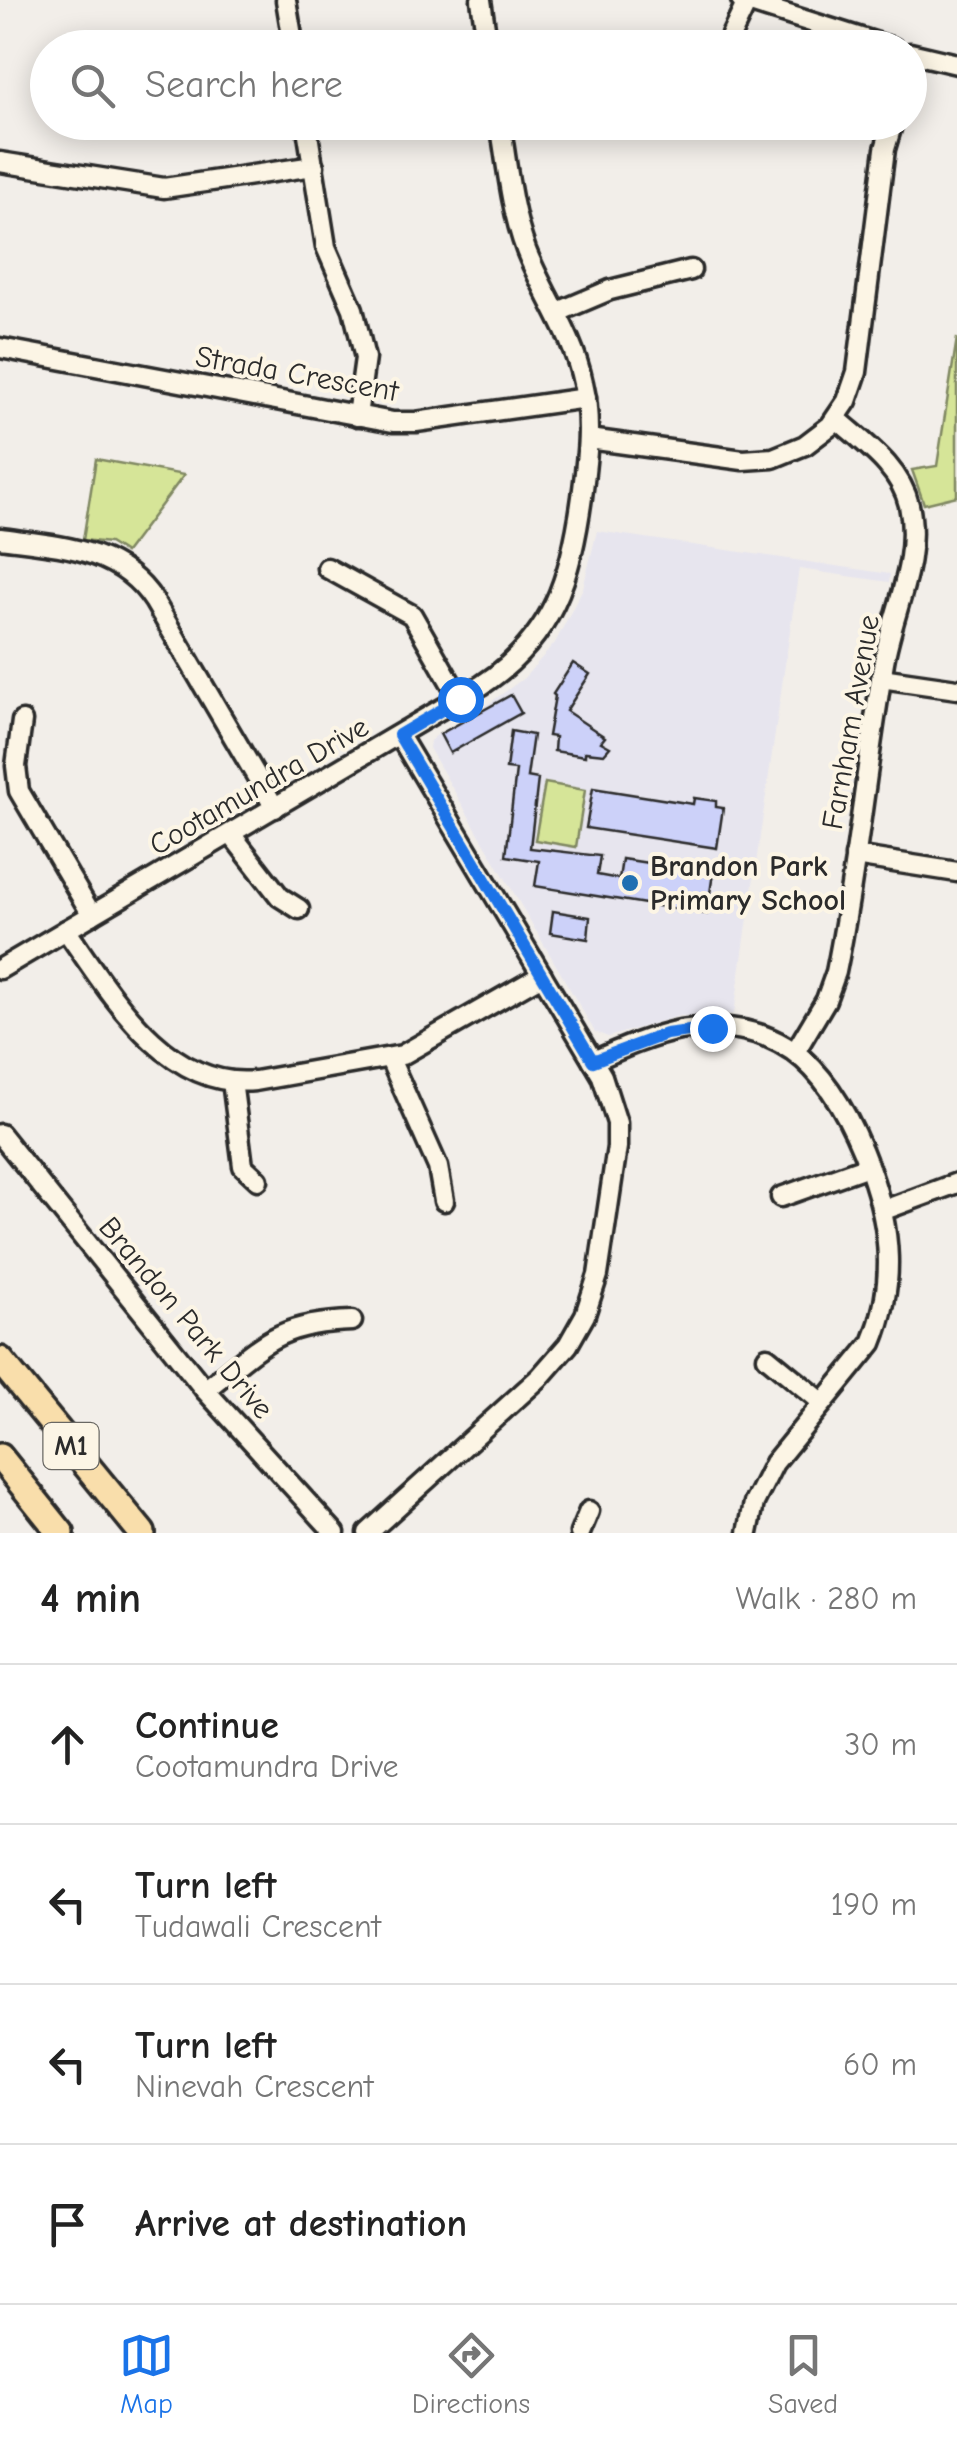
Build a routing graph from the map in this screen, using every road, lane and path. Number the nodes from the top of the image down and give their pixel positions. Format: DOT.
graph roads {
  1 [pos="286,0"];
  2 [pos="481,0"];
  3 [pos="744,1"];
  4 [pos="291,30"];
  5 [pos="485,30"];
  6 [pos="733,30"];
  7 [pos="834,30"];
  8 [pos="927,58"];
  9 [pos="957,64"];
  10 [pos="309,140"];
  11 [pos="503,140"];
  12 [pos="888,140"];
  13 [pos="0,162"];
  14 [pos="314,166"];
  15 [pos="691,270"];
  16 [pos="558,312"];
  17 [pos="0,348"];
  18 [pos="586,398"];
  19 [pos="357,416"];
  20 [pos="837,419"];
  21 [pos="589,438"];
  22 [pos="0,538"];
  23 [pos="326,568"];
  24 [pos="881,678"];
  25 [pos="957,688"];
  26 [pos="460,699"];
  27 [pos="22,721"];
  28 [pos="399,735"];
  29 [pos="275,808"];
  30 [pos="231,834"];
  31 [pos="855,856"];
  32 [pos="957,872"];
  33 [pos="299,909"];
  34 [pos="92,915"];
  35 [pos="66,930"];
  36 [pos="0,969"];
  37 [pos="542,976"];
  38 [pos="795,1052"];
  39 [pos="390,1058"];
  40 [pos="593,1061"];
  41 [pos="232,1081"];
  42 [pos="0,1134"];
  43 [pos="868,1166"];
  44 [pos="258,1180"];
  45 [pos="957,1183"];
  46 [pos="780,1197"];
  47 [pos="444,1201"];
  48 [pos="884,1210"];
  49 [pos="352,1321"];
  50 [pos="766,1357"];
  51 [pos="0,1360"];
  52 [pos="206,1390"];
  53 [pos="823,1403"];
  54 [pos="0,1457"];
  55 [pos="589,1512"];
  56 [pos="61,1533"];
  57 [pos="142,1533"];
  58 [pos="335,1533"];
  59 [pos="368,1533"];
  60 [pos="580,1533"];
  61 [pos="748,1533"];
  1 -- 4 [label="street"];
  2 -- 5 [label="street"];
  3 -- 6 [label="street"];
  3 -- 7 [label="street"];
  8 -- 9 [label="street"];
  10 -- 14 [label="street"];
  11 -- 16 [label="street, Cootamundra Drive"];
  12 -- 20 [label="street"];
  13 -- 14 [label="street"];
  14 -- 19 [label="street"];
  15 -- 16 [label="street"];
  16 -- 18 [label="street, Cootamundra Drive"];
  17 -- 19 [label="street, Strada Crescent"];
  18 -- 19 [label="street, Strada Crescent"];
  18 -- 21 [label="street, Cootamundra Drive"];
  20 -- 21 [label="street"];
  20 -- 24 [label="street, Farnham Avenue"];
  21 -- 26 [label="street, Cootamundra Drive"];
  22 -- 29 [label="street"];
  23 -- 26 [label="street"];
  24 -- 25 [label="street"];
  24 -- 31 [label="street, Farnham Avenue"];
  26 -- 28 [label="street, Cootamundra Drive"];
  27 -- 34 [label="street"];
  28 -- 29 [label="street, Cootamundra Drive"];
  28 -- 37 [label="street"];
  29 -- 30 [label="street, Cootamundra Drive"];
  30 -- 33 [label="street"];
  30 -- 34 [label="street, Cootamundra Drive"];
  31 -- 32 [label="street"];
  31 -- 38 [label="street, Farnham Avenue"];
  34 -- 35 [label="street, Cootamundra Drive"];
  35 -- 36 [label="street, Cootamundra Drive"];
  35 -- 41 [label="street"];
  37 -- 39 [label="street"];
  37 -- 40 [label="street"];
  38 -- 40 [label="street"];
  38 -- 43 [label="street"];
  39 -- 41 [label="street"];
  39 -- 47 [label="street"];
  40 -- 59 [label="street"];
  41 -- 44 [label="street"];
  42 -- 52 [label="street, Brandon Park Drive"];
  43 -- 46 [label="street"];
  43 -- 48 [label="street"];
  45 -- 48 [label="street"];
  48 -- 53 [label="street"];
  49 -- 52 [label="street"];
  50 -- 53 [label="street"];
  51 -- 57 [label="highway, M1"];
  52 -- 58 [label="street, Brandon Park Drive"];
  53 -- 61 [label="street"];
  54 -- 56 [label="highway, M1"];
  55 -- 60 [label="street"];
}
